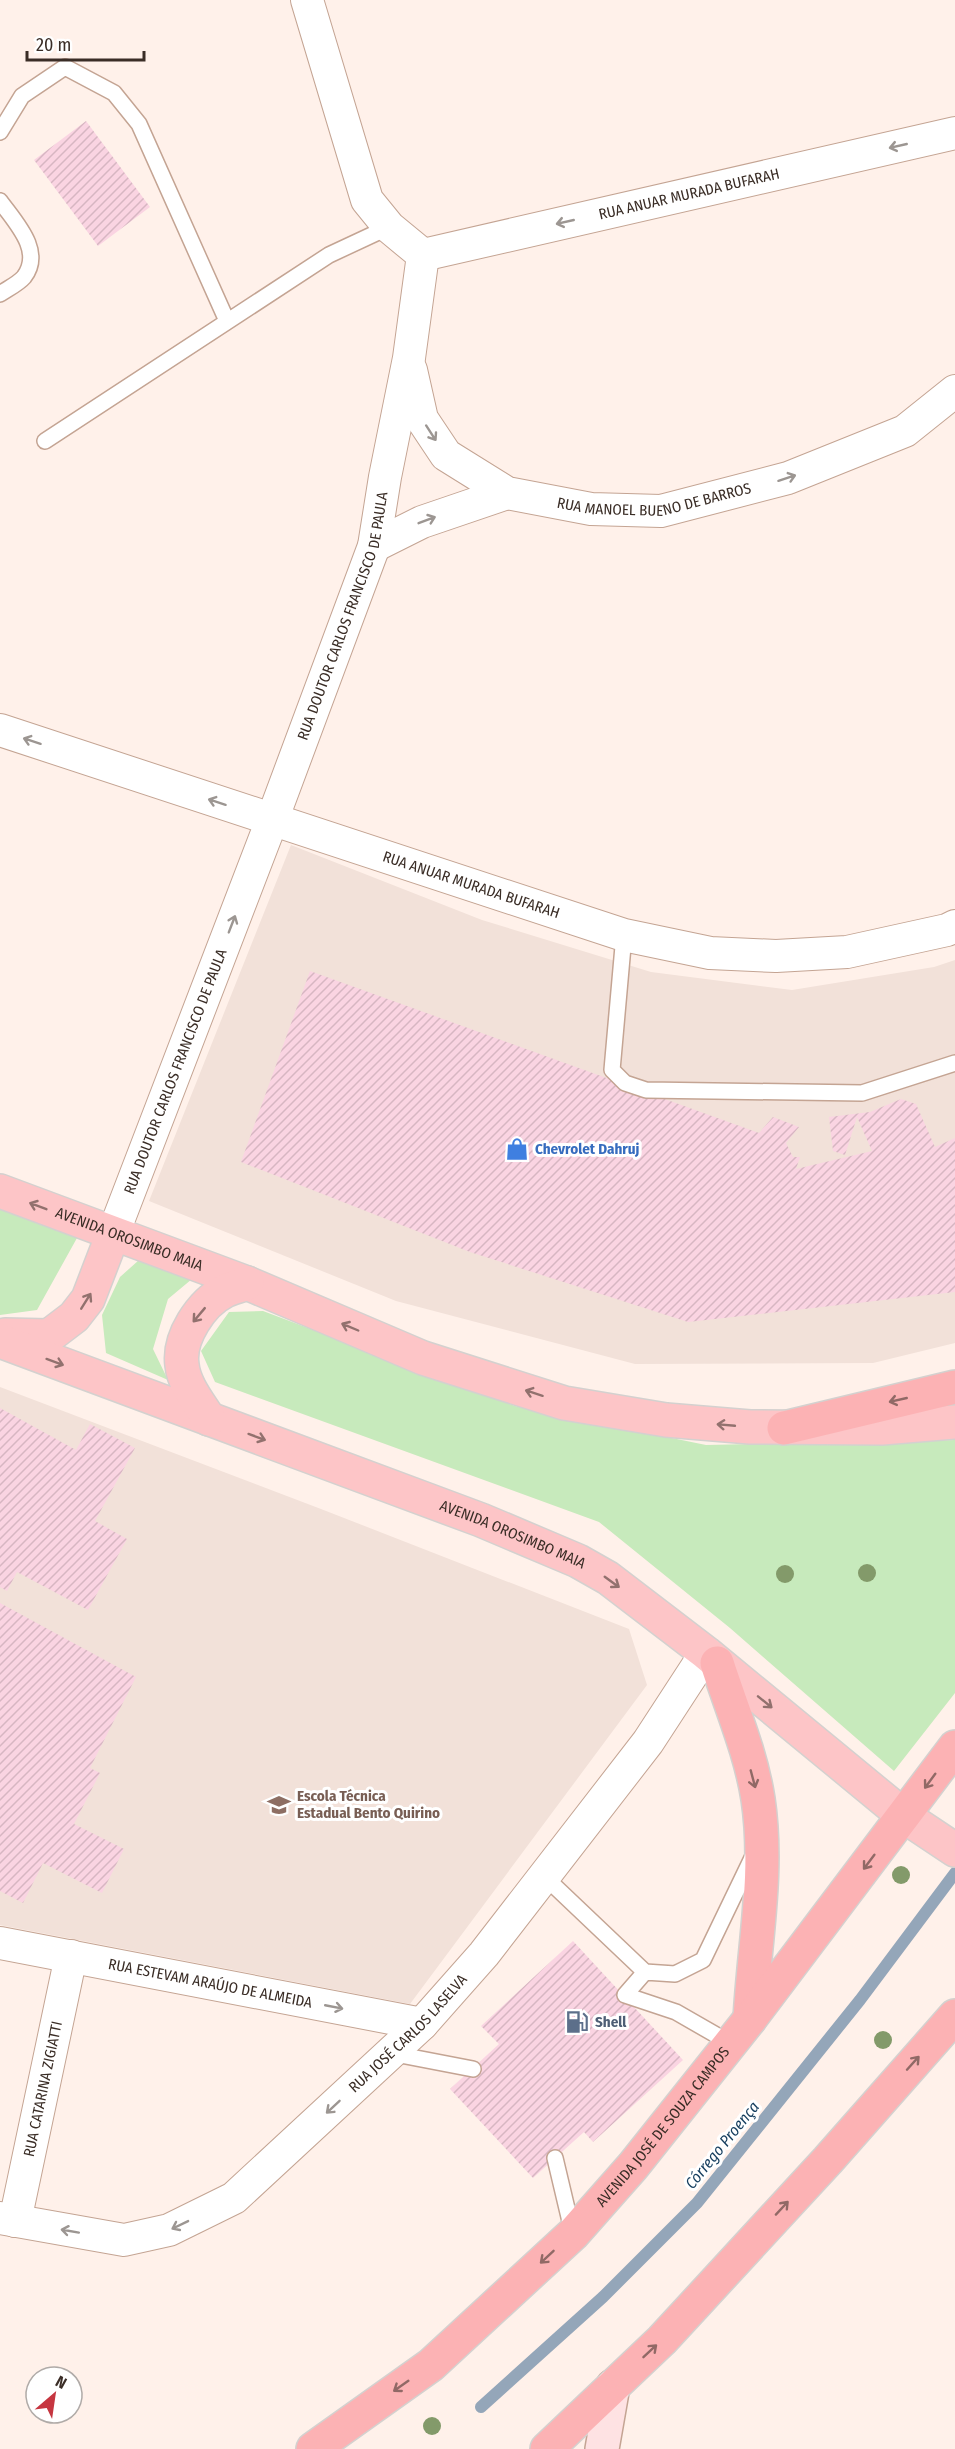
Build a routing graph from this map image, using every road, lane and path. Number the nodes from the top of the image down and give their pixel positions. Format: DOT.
graph roads {
  1 [pos="307,0"];
  2 [pos="0,132"];
  3 [pos="955,133"];
  4 [pos="0,201"];
  5 [pos="389,227"];
  6 [pos="423,255"];
  7 [pos="0,294"];
  8 [pos="227,321"];
  9 [pos="408,358"];
  10 [pos="955,392"];
  11 [pos="45,441"];
  12 [pos="507,493"];
  13 [pos="374,546"];
  14 [pos="0,730"];
  15 [pos="272,820"];
  16 [pos="955,926"];
  17 [pos="624,935"];
  18 [pos="955,1063"];
  19 [pos="0,1191"];
  20 [pos="113,1234"];
  21 [pos="247,1283"];
  22 [pos="0,1335"];
  23 [pos="0,1341"];
  24 [pos="955,1387"];
  25 [pos="209,1419"];
  26 [pos="955,1422"];
  27 [pos="784,1428"];
  28 [pos="711,1658"];
  29 [pos="955,1747"];
  30 [pos="916,1824"];
  31 [pos="762,1838"];
  32 [pos="955,1850"];
  33 [pos="545,1877"];
  34 [pos="0,1943"];
  35 [pos="71,1956"];
  36 [pos="645,1972"];
  37 [pos="955,2016"];
  38 [pos="422,2024"];
  39 [pos="740,2031"];
  40 [pos="390,2053"];
  41 [pos="473,2069"];
  42 [pos="555,2158"];
  43 [pos="5,2223"];
  44 [pos="573,2234"];
  45 [pos="613,2386"];
  46 [pos="313,2449"];
  47 [pos="547,2449"];
  48 [pos="603,2449"];
  1 -- 5 [label="street"];
  2 -- 8 [label="lane"];
  3 -- 6 [label="street, RUA ANUAR MURADA BUFARAH, one-way"];
  4 -- 7 [label="lane"];
  5 -- 6 [label="street"];
  5 -- 8 [label="lane"];
  6 -- 9 [label="street, RUA DOUTOR CARLOS FRANCISCO DE PAULA"];
  8 -- 11 [label="lane"];
  9 -- 12 [label="street, RUA MANOEL BUENO DE BARROS, one-way"];
  9 -- 13 [label="street, RUA DOUTOR CARLOS FRANCISCO DE PAULA"];
  12 -- 10 [label="street, RUA MANOEL BUENO DE BARROS, one-way"];
  13 -- 12 [label="street, one-way"];
  13 -- 15 [label="street, RUA DOUTOR CARLOS FRANCISCO DE PAULA"];
  15 -- 14 [label="street, RUA ANUAR MURADA BUFARAH, one-way"];
  15 -- 17 [label="street, RUA ANUAR MURADA BUFARAH"];
  20 -- 15 [label="street, RUA DOUTOR CARLOS FRANCISCO DE PAULA, one-way"];
  16 -- 17 [label="street, RUA ANUAR MURADA BUFARAH"];
  17 -- 18 [label="lane"];
  20 -- 19 [label="main road, AVENIDA OROSIMBO MAIA, one-way"];
  20 -- 21 [label="main road, AVENIDA OROSIMBO MAIA"];
  22 -- 20 [label="main road, one-way"];
  21 -- 25 [label="main road, one-way"];
  27 -- 21 [label="main road, AVENIDA OROSIMBO MAIA, one-way"];
  23 -- 25 [label="main road, AVENIDA OROSIMBO MAIA, one-way"];
  24 -- 27 [label="highway, one-way"];
  25 -- 28 [label="main road, AVENIDA OROSIMBO MAIA, one-way"];
  26 -- 27 [label="main road, AVENIDA OROSIMBO MAIA"];
  28 -- 30 [label="main road, AVENIDA OROSIMBO MAIA, one-way"];
  28 -- 31 [label="highway, one-way"];
  28 -- 33 [label="street, RUA JOSÉ CARLOS LASELVA"];
  29 -- 30 [label="highway, AVENIDA JOSÉ DE SOUZA CAMPOS, one-way"];
  30 -- 32 [label="main road, AVENIDA OROSIMBO MAIA"];
  30 -- 39 [label="highway, AVENIDA JOSÉ DE SOUZA CAMPOS, one-way"];
  31 -- 36 [label="lane"];
  31 -- 39 [label="highway"];
  33 -- 36 [label="lane"];
  33 -- 38 [label="street, RUA JOSÉ CARLOS LASELVA"];
  34 -- 35 [label="street, RUA ESTEVAM ARAÚJO DE ALMEIDA"];
  35 -- 38 [label="street, RUA ESTEVAM ARAÚJO DE ALMEIDA, one-way"];
  35 -- 43 [label="street, RUA CATARINA ZIGIATTI"];
  36 -- 39 [label="lane"];
  45 -- 37 [label="highway, one-way"];
  38 -- 40 [label="street, RUA JOSÉ CARLOS LASELVA"];
  39 -- 44 [label="highway, AVENIDA JOSÉ DE SOUZA CAMPOS"];
  40 -- 41 [label="lane"];
  40 -- 43 [label="street, RUA JOSÉ CARLOS LASELVA, one-way"];
  42 -- 44 [label="lane"];
  44 -- 46 [label="highway, AVENIDA JOSÉ DE SOUZA CAMPOS, one-way"];
  45 -- 47 [label="highway"];
  45 -- 48 [label="main road"];
}
